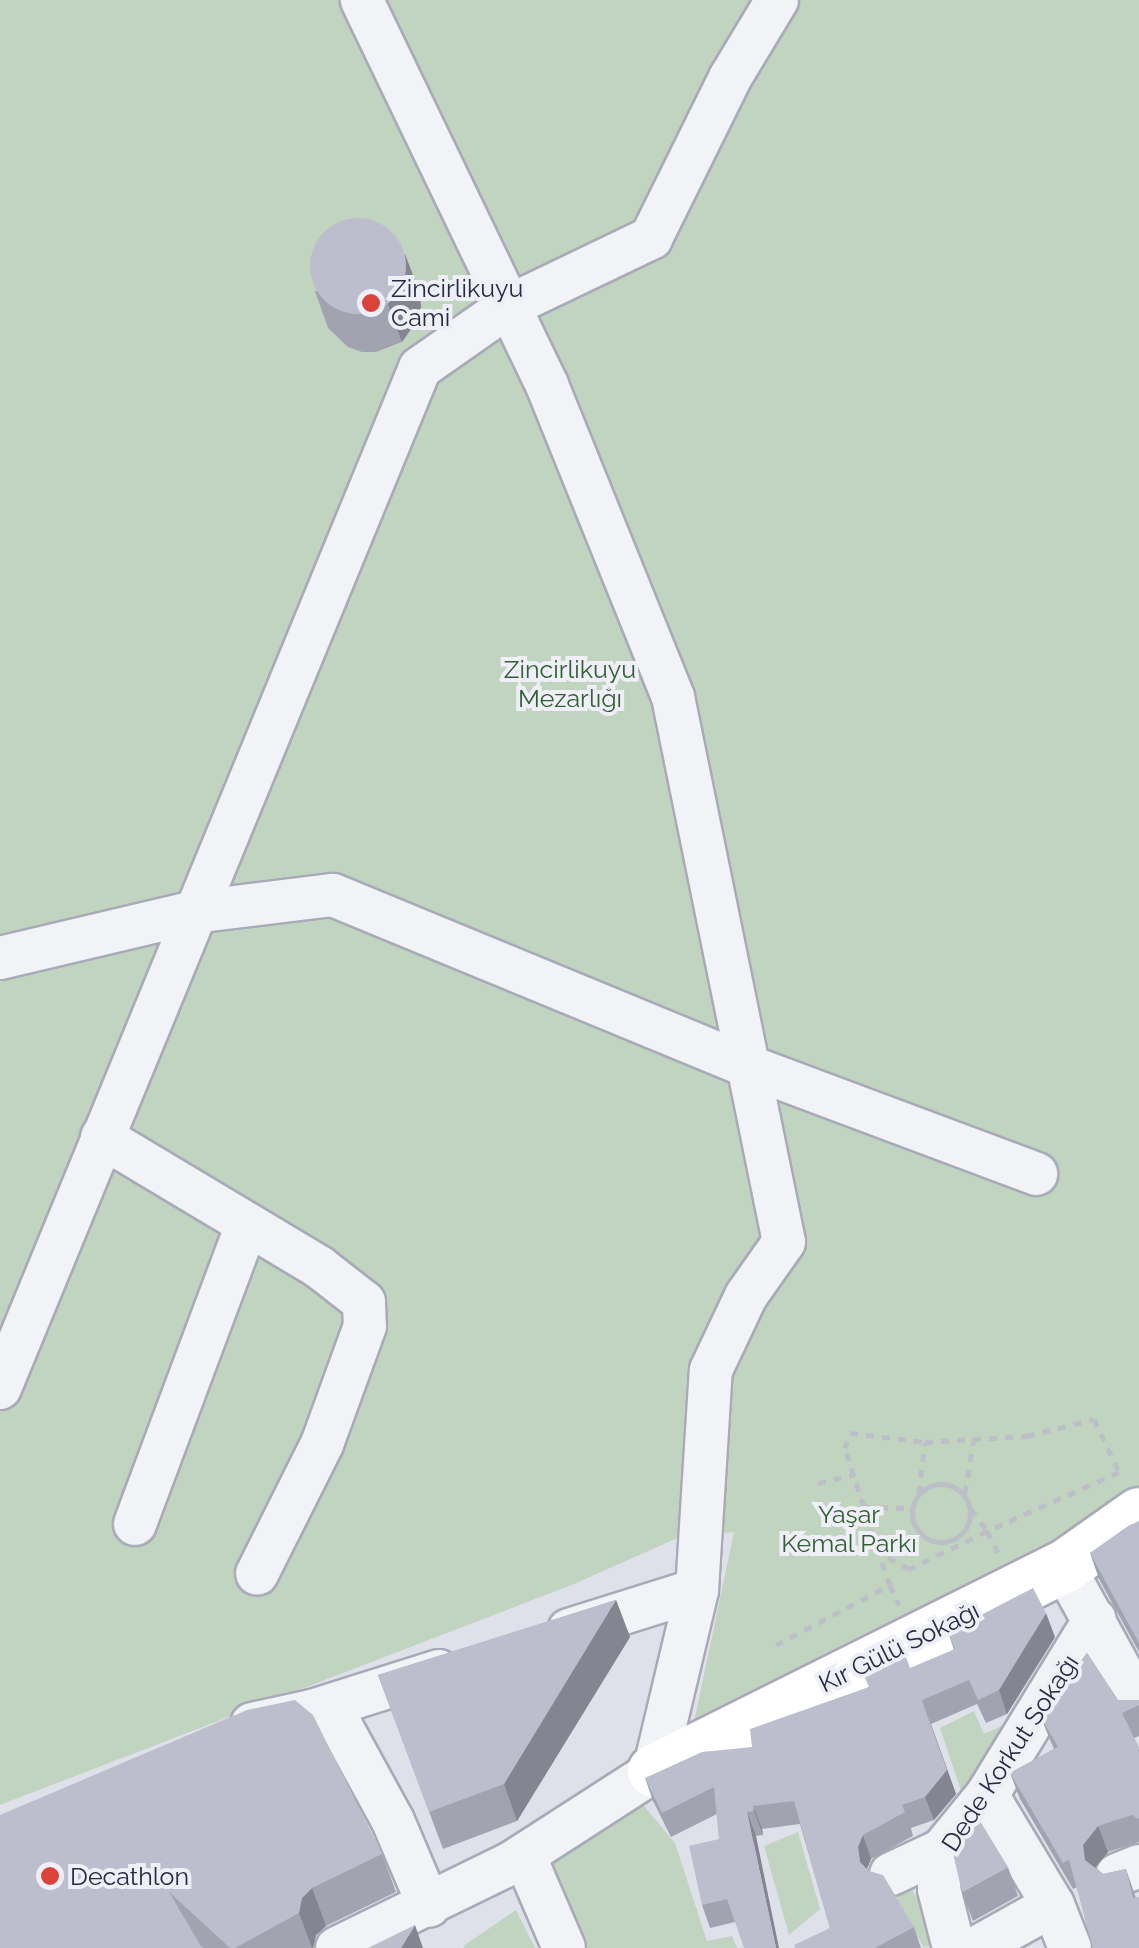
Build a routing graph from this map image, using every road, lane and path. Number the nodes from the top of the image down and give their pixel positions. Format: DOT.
graph roads {
  1 [pos="362,0"];
  2 [pos="777,0"];
  3 [pos="507,308"];
  4 [pos="194,912"];
  5 [pos="0,958"];
  6 [pos="745,1065"];
  7 [pos="102,1138"];
  8 [pos="1036,1174"];
  9 [pos="247,1224"];
  10 [pos="0,1388"];
  11 [pos="974,1439"];
  12 [pos="925,1442"];
  13 [pos="854,1475"];
  14 [pos="818,1484"];
  15 [pos="919,1493"];
  16 [pos="964,1493"];
  17 [pos="864,1506"];
  18 [pos="912,1508"];
  19 [pos="972,1508"];
  20 [pos="1139,1514"];
  21 [pos="135,1524"];
  22 [pos="987,1532"];
  23 [pos="878,1552"];
  24 [pos="1064,1567"];
  25 [pos="257,1574"];
  26 [pos="890,1586"];
  27 [pos="697,1590"];
  28 [pos="1017,1590"];
  29 [pos="903,1615"];
  30 [pos="1094,1620"];
  31 [pos="532,1642"];
  32 [pos="776,1645"];
  33 [pos="477,1659"];
  34 [pos="1139,1704"];
  35 [pos="312,1711"];
  36 [pos="217,1739"];
  37 [pos="654,1770"];
  38 [pos="987,1795"];
  39 [pos="942,1850"];
  40 [pos="515,1860"];
  41 [pos="891,1874"];
  42 [pos="1053,1905"];
  43 [pos="429,1906"];
  44 [pos="337,1948"];
  45 [pos="546,1948"];
  46 [pos="564,1948"];
  47 [pos="954,1948"];
  48 [pos="976,1948"];
  49 [pos="1070,1948"];
  1 -- 3 [label="street"];
  2 -- 3 [label="street"];
  3 -- 4 [label="street"];
  3 -- 6 [label="street"];
  4 -- 5 [label="street"];
  4 -- 6 [label="street"];
  4 -- 7 [label="street"];
  6 -- 8 [label="street"];
  6 -- 27 [label="street"];
  7 -- 9 [label="street"];
  7 -- 10 [label="street"];
  9 -- 21 [label="street"];
  9 -- 25 [label="street"];
  11 -- 12 [label="path"];
  11 -- 16 [label="path"];
  11 -- 22 [label="path"];
  12 -- 13 [label="path"];
  12 -- 15 [label="path"];
  13 -- 14 [label="path"];
  13 -- 17 [label="path"];
  15 -- 16 [label="path"];
  15 -- 18 [label="path"];
  16 -- 19 [label="path"];
  17 -- 18 [label="path"];
  17 -- 23 [label="path"];
  18 -- 19 [label="path"];
  19 -- 22 [label="path"];
  20 -- 24 [label="main road, Kır Gülü Sokağı"];
  22 -- 23 [label="path"];
  22 -- 28 [label="path"];
  23 -- 26 [label="path"];
  24 -- 28 [label="main road, Kır Gülü Sokağı"];
  24 -- 30 [label="street"];
  26 -- 29 [label="path"];
  26 -- 32 [label="path"];
  27 -- 31 [label="street"];
  27 -- 37 [label="street"];
  28 -- 37 [label="main road, Kır Gülü Sokağı"];
  30 -- 34 [label="street"];
  30 -- 38 [label="street, Dede Korkut Sokağı"];
  33 -- 35 [label="street"];
  35 -- 36 [label="street"];
  35 -- 43 [label="street"];
  37 -- 40 [label="street"];
  38 -- 39 [label="street, Dede Korkut Sokağı"];
  38 -- 42 [label="street"];
  39 -- 41 [label="street"];
  39 -- 47 [label="street, Dede Korkut Sokağı"];
  40 -- 43 [label="street"];
  40 -- 45 [label="street"];
  40 -- 46 [label="street"];
  42 -- 48 [label="street"];
  42 -- 49 [label="street"];
  43 -- 44 [label="street"];
}
